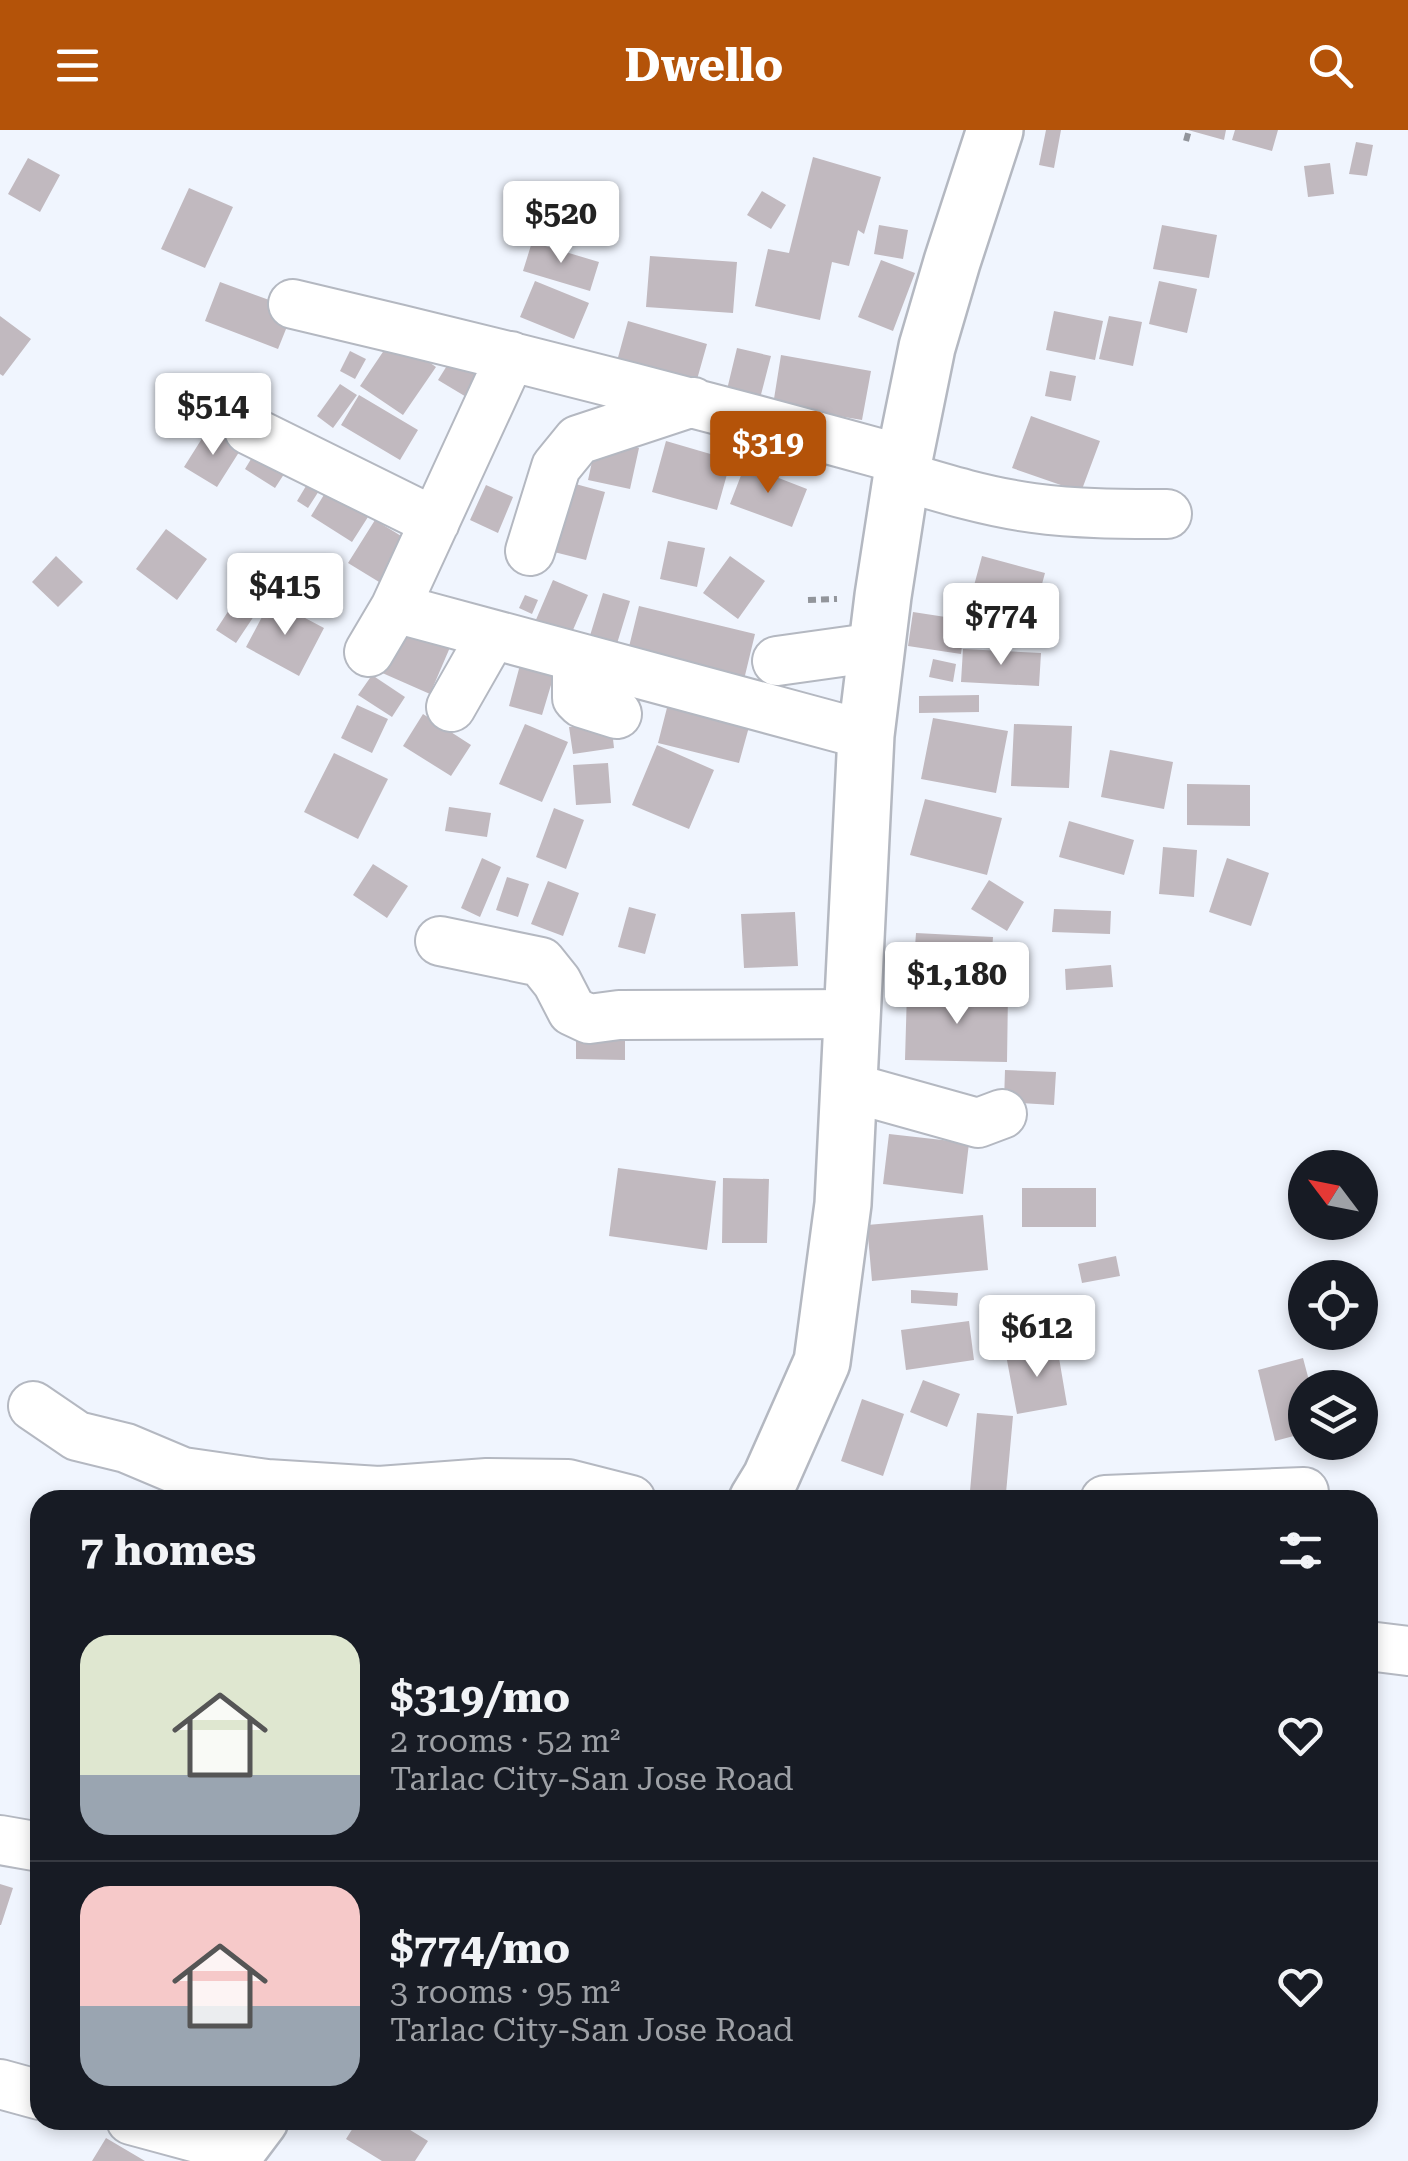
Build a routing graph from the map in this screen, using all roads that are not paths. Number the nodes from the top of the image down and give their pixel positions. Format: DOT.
graph roads {
  1 [pos="995,130"];
  2 [pos="293,304"];
  3 [pos="511,356"];
  4 [pos="694,402"];
  5 [pos="249,430"];
  6 [pos="903,468"];
  7 [pos="1167,514"];
  8 [pos="435,522"];
  9 [pos="530,551"];
  10 [pos="394,608"];
  11 [pos="492,635"];
  12 [pos="877,646"];
  13 [pos="369,652"];
  14 [pos="578,658"];
  15 [pos="777,662"];
  16 [pos="451,707"];
  17 [pos="617,714"];
  18 [pos="866,735"];
  19 [pos="440,941"];
  20 [pos="852,1014"];
  21 [pos="849,1087"];
  22 [pos="1002,1114"];
  23 [pos="33,1406"];
  24 [pos="379,1490"];
  25 [pos="379,1490"];
  26 [pos="592,1490"];
  27 [pos="763,1490"];
  28 [pos="1378,1647"];
  29 [pos="1408,1651"];
  30 [pos="0,1840"];
  31 [pos="30,1846"];
  32 [pos="0,2084"];
  33 [pos="30,2092"];
  34 [pos="180,2130"];
  35 [pos="242,2143"];
  1 -- 6 [label="main road"];
  2 -- 3 [label="street"];
  3 -- 4 [label="street"];
  3 -- 8 [label="street"];
  4 -- 6 [label="street"];
  4 -- 9 [label="street"];
  5 -- 8 [label="street"];
  6 -- 7 [label="street"];
  6 -- 12 [label="main road"];
  8 -- 10 [label="street"];
  10 -- 11 [label="street"];
  10 -- 13 [label="street"];
  11 -- 14 [label="street"];
  11 -- 16 [label="street"];
  12 -- 15 [label="street"];
  12 -- 18 [label="main road"];
  14 -- 17 [label="street"];
  14 -- 18 [label="street"];
  18 -- 20 [label="main road"];
  19 -- 20 [label="street"];
  20 -- 21 [label="main road"];
  21 -- 22 [label="street"];
  21 -- 27 [label="main road"];
  23 -- 24 [label="street"];
  25 -- 26 [label="street"];
  28 -- 29 [label="street"];
  30 -- 31 [label="street"];
  32 -- 33 [label="street"];
  34 -- 35 [label="street"];
}
